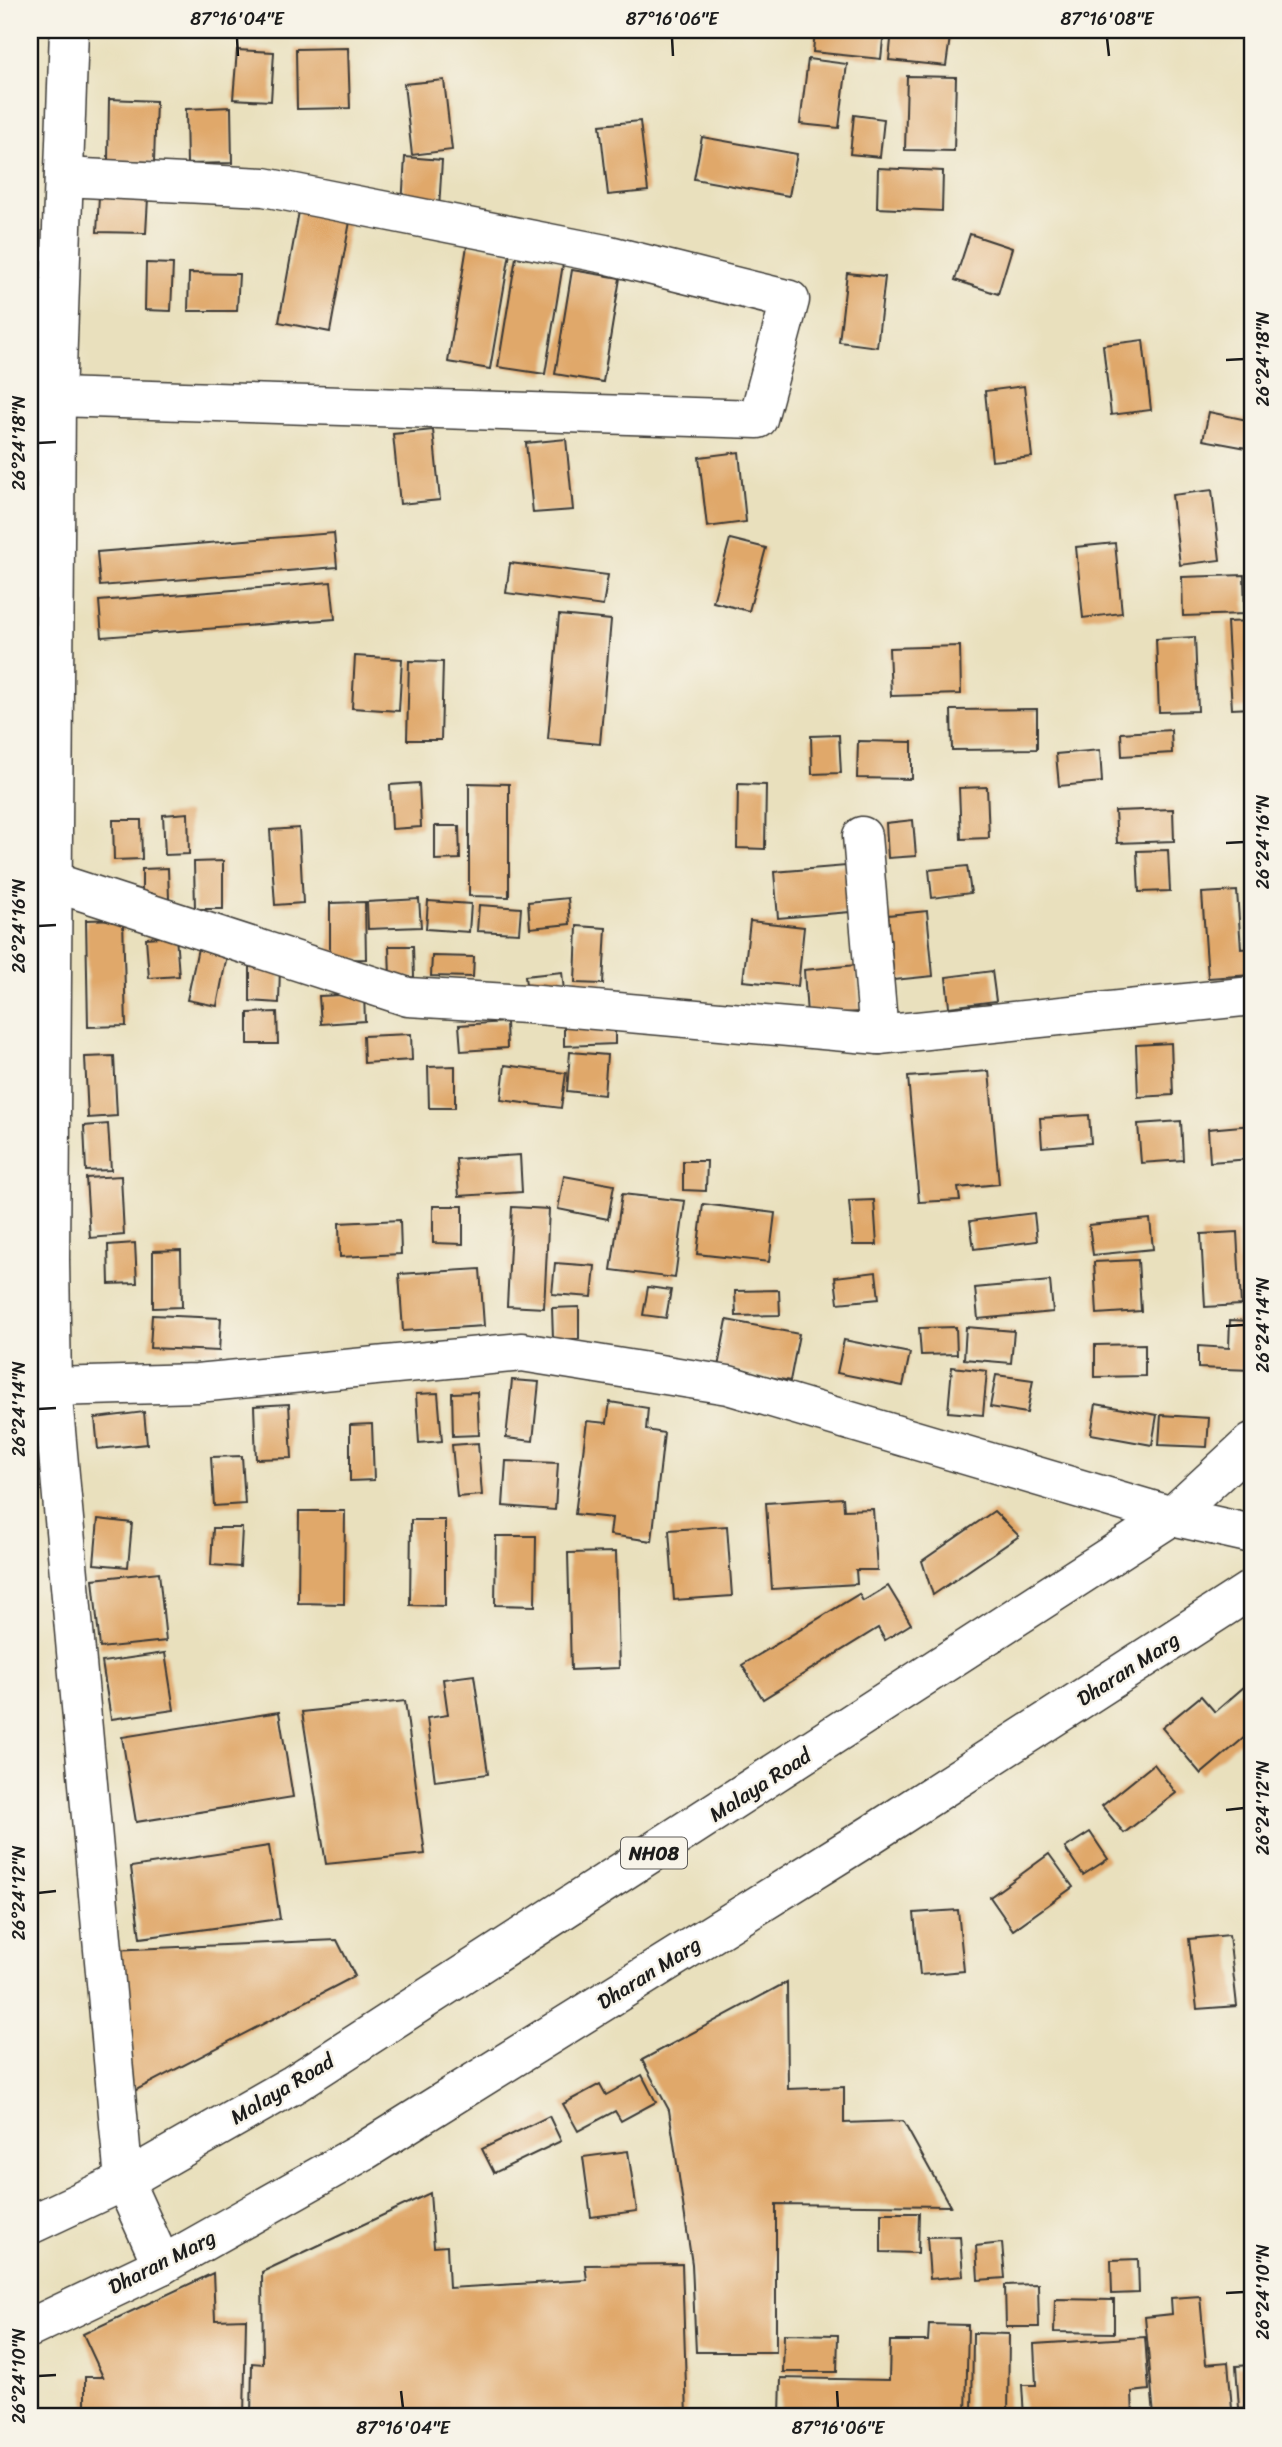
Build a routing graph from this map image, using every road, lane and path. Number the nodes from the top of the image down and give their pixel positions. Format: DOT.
graph roads {
  1 [pos="69,30"];
  2 [pos="64,177"];
  3 [pos="56,397"];
  4 [pos="862,836"];
  5 [pos="53,882"];
  6 [pos="1252,996"];
  7 [pos="878,1035"];
  8 [pos="52,1387"];
  9 [pos="1252,1442"];
  10 [pos="1171,1516"];
  11 [pos="1252,1534"];
  12 [pos="1252,1589"];
  13 [pos="124,2181"];
  14 [pos="30,2225"];
  15 [pos="162,2265"];
  16 [pos="30,2328"];
  1 -- 2 [label="street"];
  2 -- 3 [label="street"];
  2 -- 3 [label="street"];
  3 -- 5 [label="street"];
  4 -- 7 [label="street"];
  5 -- 7 [label="street"];
  5 -- 8 [label="street"];
  6 -- 7 [label="street"];
  8 -- 10 [label="street"];
  8 -- 13 [label="street"];
  9 -- 10 [label="street, Malaya Road / NH08"];
  10 -- 11 [label="street"];
  10 -- 13 [label="street, Malaya Road / NH08"];
  12 -- 15 [label="street, Dharan Marg"];
  13 -- 14 [label="street, Malaya Road / NH08"];
  13 -- 15 [label="street"];
  15 -- 16 [label="street, Dharan Marg"];
}
